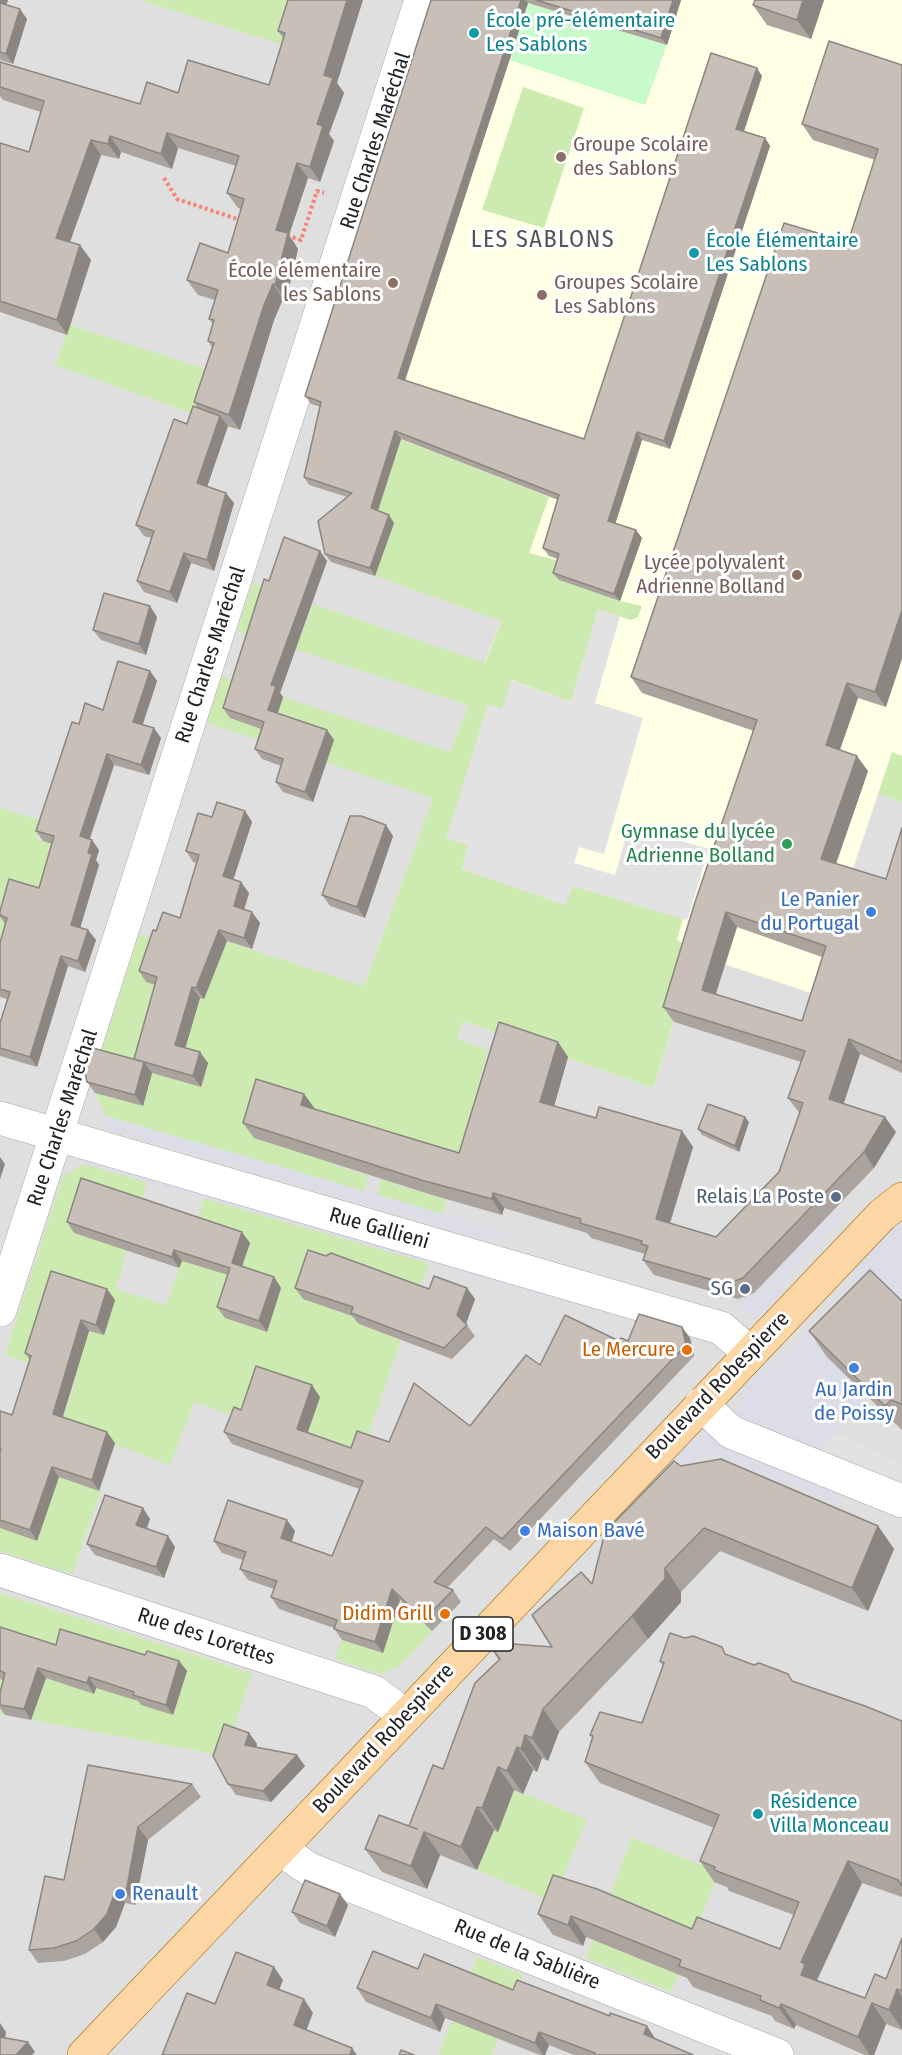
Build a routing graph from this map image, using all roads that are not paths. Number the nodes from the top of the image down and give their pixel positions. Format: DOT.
graph roads {
  1 [pos="421,0"];
  2 [pos="0,1118"];
  3 [pos="58,1135"];
  4 [pos="902,1183"];
  5 [pos="892,1207"];
  6 [pos="0,1310"];
  7 [pos="750,1353"];
  8 [pos="701,1404"];
  9 [pos="902,1501"];
  10 [pos="0,1570"];
  11 [pos="406,1716"];
  12 [pos="280,1849"];
  13 [pos="84,2055"];
  14 [pos="777,2055"];
  1 -- 3 [label="street, Rue Charles Maréchal"];
  2 -- 3 [label="street, Rue Gallieni"];
  3 -- 6 [label="street, Rue Charles Maréchal"];
  3 -- 7 [label="street, Rue Gallieni"];
  4 -- 5 [label="main road, Boulevard Robespierre / D 308"];
  5 -- 7 [label="main road, Boulevard Robespierre / D 308"];
  7 -- 8 [label="main road, Boulevard Robespierre / D 308"];
  8 -- 9 [label="street"];
  8 -- 11 [label="main road, Boulevard Robespierre / D 308"];
  10 -- 11 [label="street, Rue des Lorettes"];
  11 -- 12 [label="main road, Boulevard Robespierre / D 308"];
  12 -- 13 [label="main road, Boulevard Robespierre / D 308"];
  12 -- 14 [label="street, Rue de la Sablière"];
}
